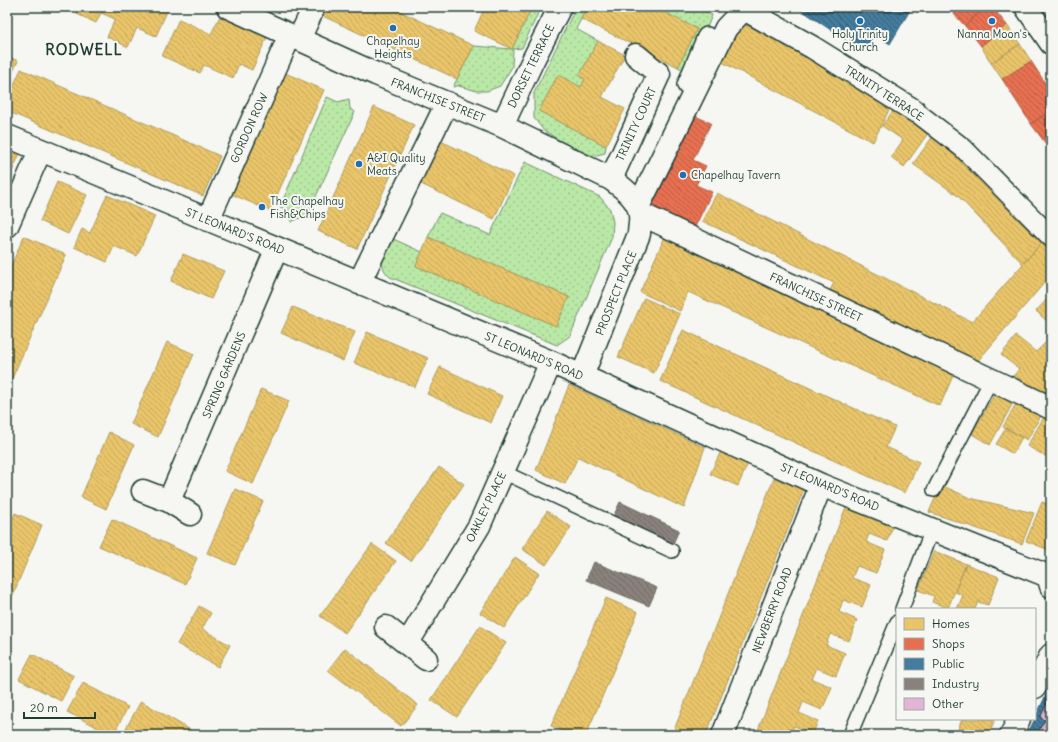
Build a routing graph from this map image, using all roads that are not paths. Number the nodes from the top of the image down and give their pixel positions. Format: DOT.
graph roads {
  1 [pos="228,7"];
  2 [pos="314,7"];
  3 [pos="560,7"];
  4 [pos="1026,7"];
  5 [pos="707,36"];
  6 [pos="294,37"];
  7 [pos="1051,43"];
  8 [pos="636,55"];
  9 [pos="447,103"];
  10 [pos="915,111"];
  11 [pos="502,126"];
  12 [pos="7,136"];
  13 [pos="40,151"];
  14 [pos="611,179"];
  15 [pos="639,211"];
  16 [pos="208,220"];
  17 [pos="7,226"];
  18 [pos="1051,237"];
  19 [pos="277,248"];
  20 [pos="359,283"];
  21 [pos="551,362"];
  22 [pos="582,376"];
  23 [pos="991,380"];
  24 [pos="1051,408"];
  25 [pos="503,472"];
  26 [pos="821,485"];
  27 [pos="934,490"];
  28 [pos="143,491"];
  29 [pos="169,501"];
  30 [pos="190,514"];
  31 [pos="932,530"];
  32 [pos="672,551"];
  33 [pos="1050,577"];
  34 [pos="902,608"];
  35 [pos="896,624"];
  36 [pos="386,627"];
  37 [pos="407,644"];
  38 [pos="1051,655"];
  39 [pos="426,659"];
  40 [pos="1036,685"];
  41 [pos="1018,720"];
  42 [pos="723,735"];
  43 [pos="850,735"];
  44 [pos="1011,735"];
  1 -- 6 [label="street, FRANCHISE STREET"];
  2 -- 6 [label="street, GORDON ROW"];
  3 -- 11 [label="street, DORSET TERRACE"];
  4 -- 7 [label="street"];
  5 -- 15 [label="street"];
  6 -- 9 [label="street, FRANCHISE STREET"];
  6 -- 16 [label="street, GORDON ROW"];
  8 -- 14 [label="street, TRINITY COURT"];
  9 -- 11 [label="street, FRANCHISE STREET"];
  9 -- 20 [label="street"];
  10 -- 15 [label="street, TRINITY TERRACE"];
  10 -- 18 [label="street, TRINITY TERRACE"];
  11 -- 14 [label="street, FRANCHISE STREET"];
  12 -- 13 [label="street, ST LEONARD'S ROAD"];
  13 -- 16 [label="street, ST LEONARD'S ROAD"];
  13 -- 17 [label="street"];
  14 -- 15 [label="street, FRANCHISE STREET"];
  15 -- 22 [label="street, PROSPECT PLACE"];
  15 -- 23 [label="street, FRANCHISE STREET"];
  16 -- 19 [label="street, ST LEONARD'S ROAD"];
  19 -- 20 [label="street, ST LEONARD'S ROAD"];
  19 -- 29 [label="street, SPRING GARDENS"];
  20 -- 21 [label="street, ST LEONARD'S ROAD"];
  21 -- 22 [label="street, ST LEONARD'S ROAD"];
  21 -- 25 [label="street, OAKLEY PLACE"];
  22 -- 26 [label="street, ST LEONARD'S ROAD"];
  23 -- 24 [label="street, FRANCHISE STREET"];
  23 -- 27 [label="lane"];
  25 -- 32 [label="lane"];
  25 -- 37 [label="street, OAKLEY PLACE"];
  26 -- 31 [label="street, ST LEONARD'S ROAD"];
  26 -- 42 [label="street, NEWBERRY ROAD"];
  28 -- 29 [label="street"];
  29 -- 30 [label="street"];
  31 -- 33 [label="street, ST LEONARD'S ROAD"];
  31 -- 34 [label="lane"];
  35 -- 43 [label="lane"];
  36 -- 37 [label="street"];
  37 -- 39 [label="street"];
  38 -- 40 [label="street"];
  41 -- 44 [label="street"];
}
